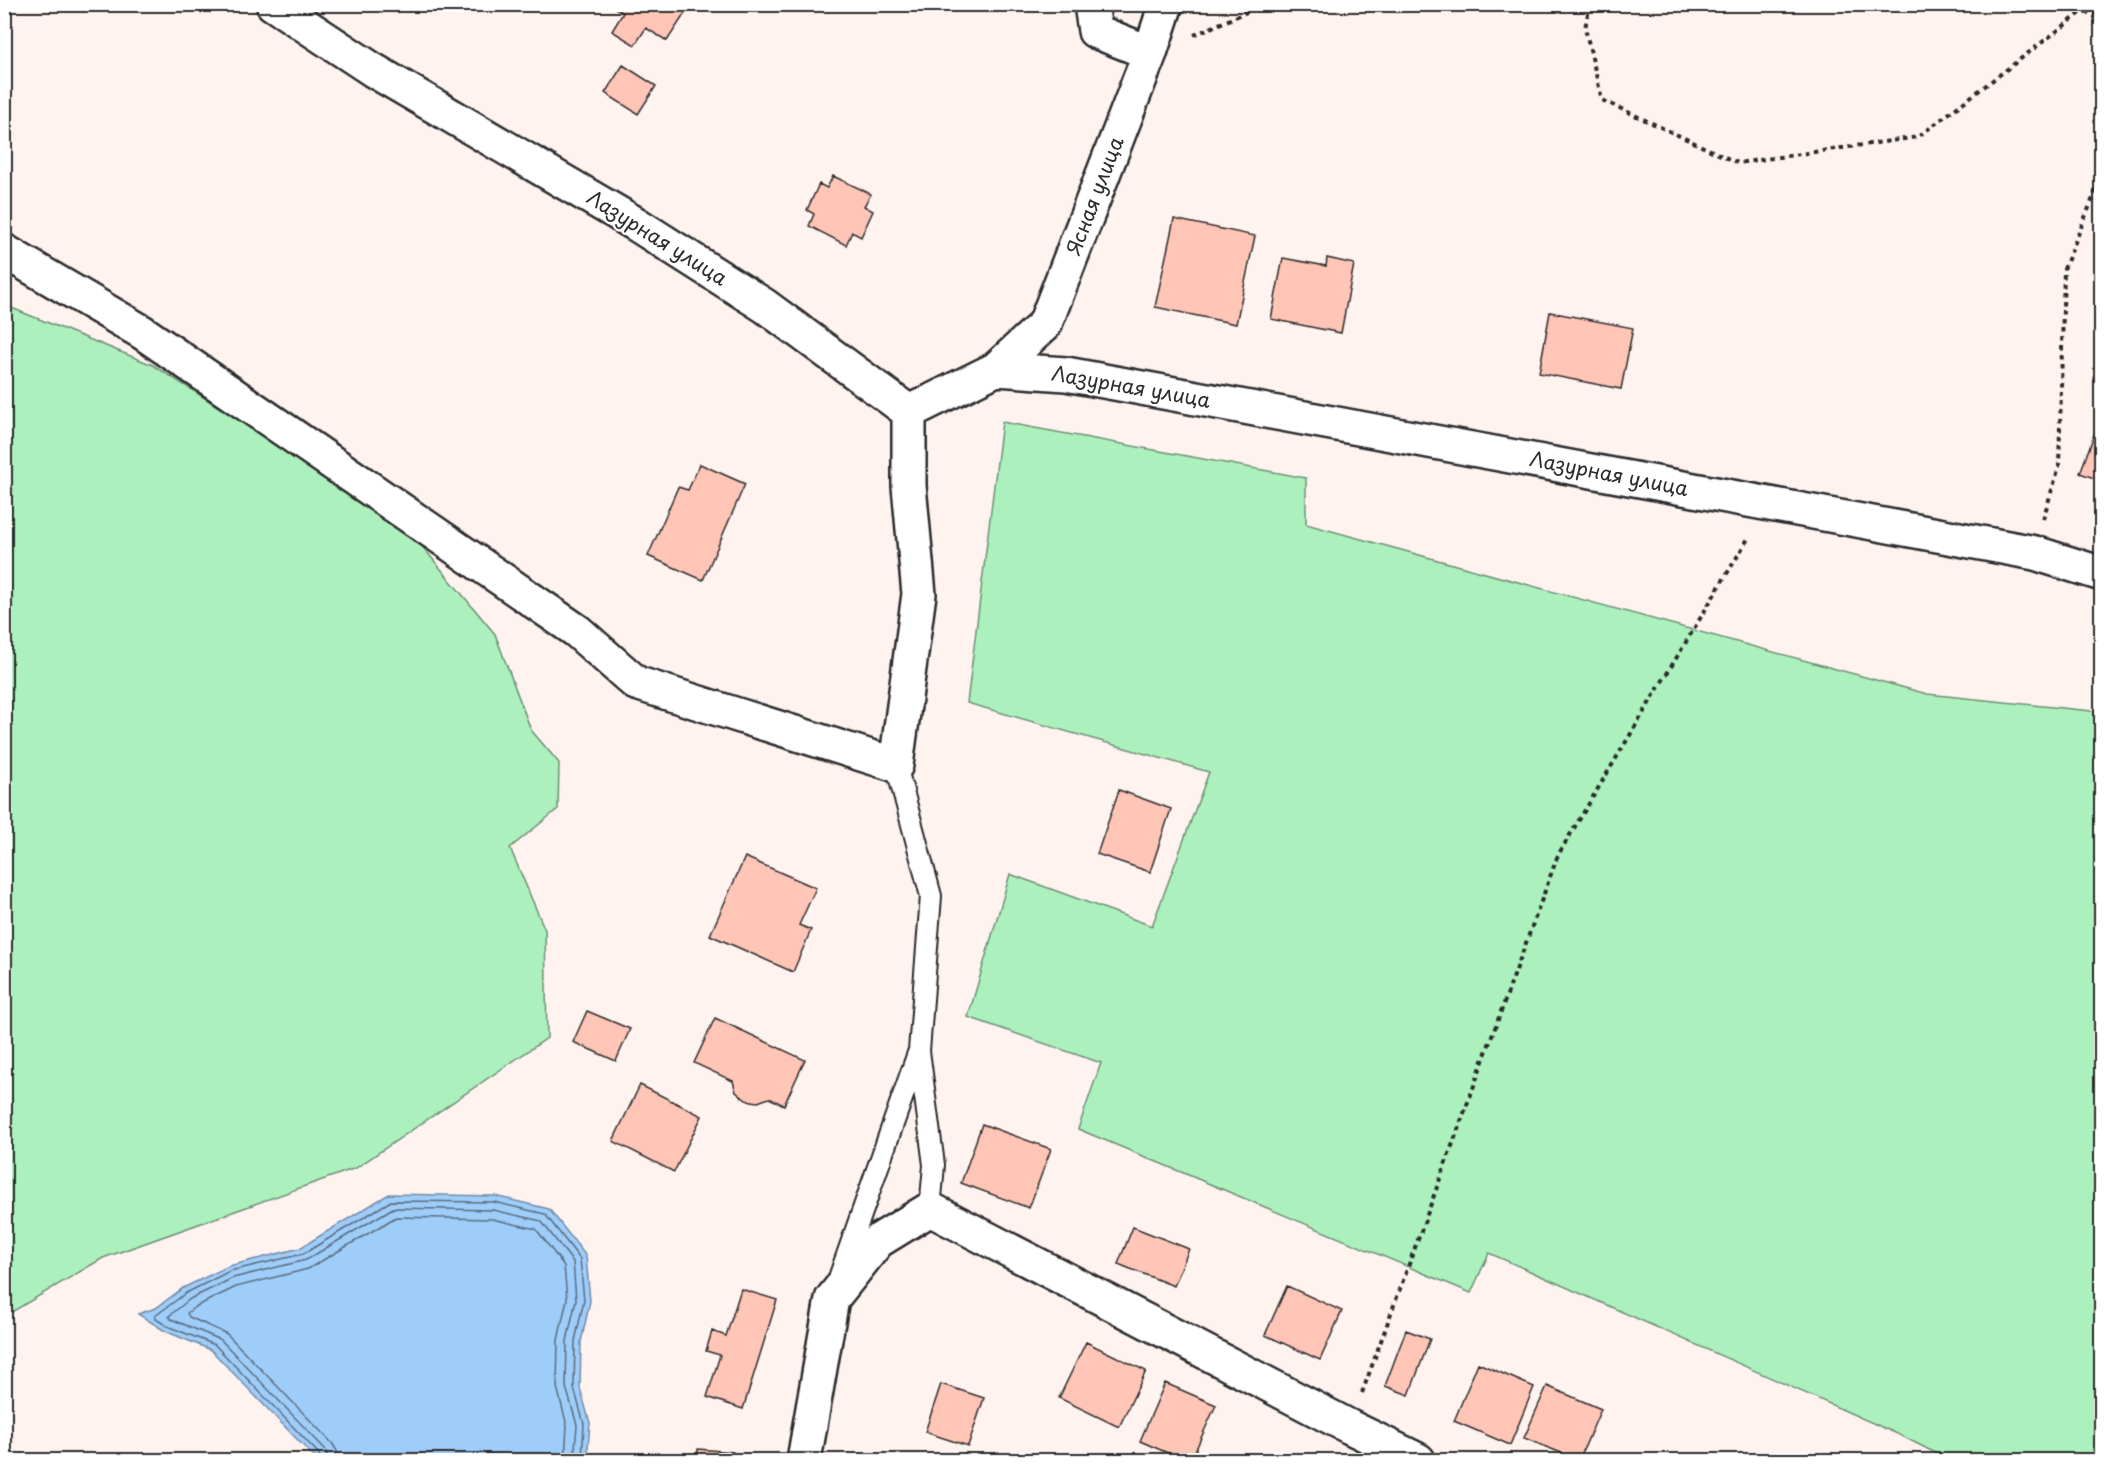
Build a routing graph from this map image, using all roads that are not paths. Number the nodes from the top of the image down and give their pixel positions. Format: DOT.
graph roads {
  1 [pos="273,4"];
  2 [pos="1091,4"];
  3 [pos="1166,4"];
  4 [pos="1150,53"];
  5 [pos="4,251"];
  6 [pos="996,369"];
  7 [pos="909,412"];
  8 [pos="2102,574"];
  9 [pos="896,765"];
  10 [pos="919,1051"];
  11 [pos="930,1209"];
  12 [pos="832,1299"];
  13 [pos="804,1461"];
  14 [pos="1418,1461"];
  1 -- 7 [label="street, Лазурная улица"];
  2 -- 4 [label="street"];
  3 -- 4 [label="street, Ясная улица"];
  4 -- 6 [label="street, Ясная улица"];
  5 -- 9 [label="street"];
  6 -- 7 [label="street"];
  6 -- 8 [label="street, Лазурная улица"];
  7 -- 9 [label="street"];
  9 -- 10 [label="lane"];
  10 -- 11 [label="lane"];
  10 -- 12 [label="lane"];
  11 -- 12 [label="street"];
  11 -- 14 [label="street"];
  12 -- 13 [label="street"];
}
